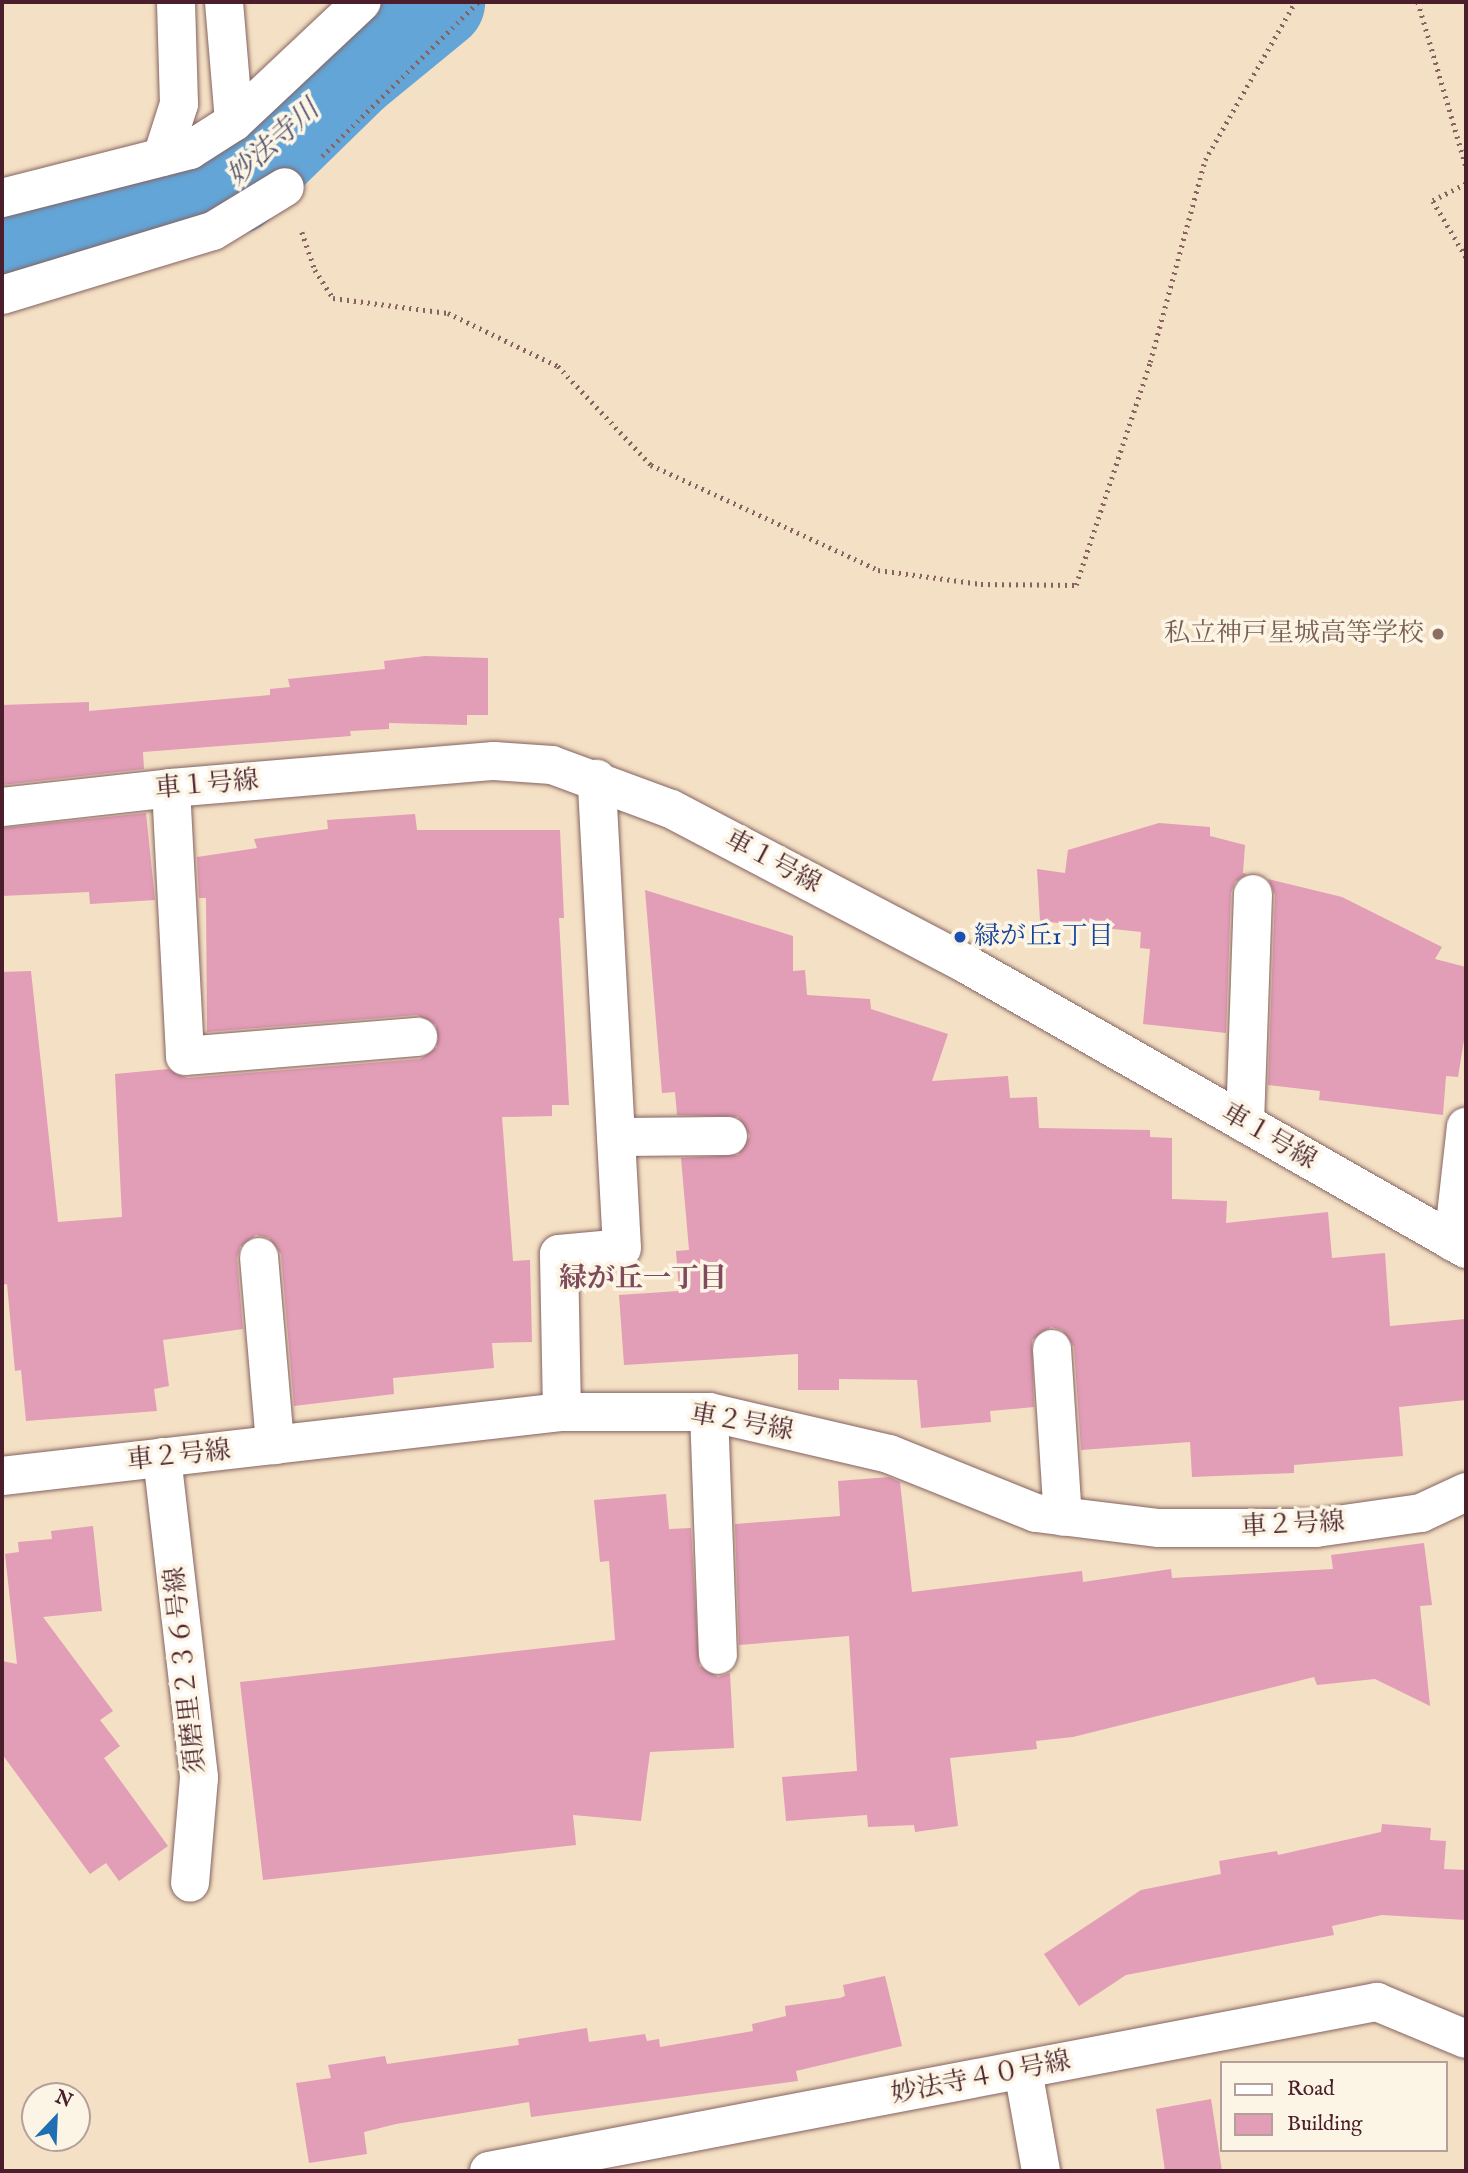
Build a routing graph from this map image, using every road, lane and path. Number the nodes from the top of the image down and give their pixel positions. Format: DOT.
graph roads {
  1 [pos="176,2"];
  2 [pos="224,2"];
  3 [pos="362,2"];
  4 [pos="478,2"];
  5 [pos="1295,2"];
  6 [pos="1418,2"];
  7 [pos="234,122"];
  8 [pos="162,157"];
  9 [pos="1466,166"];
  10 [pos="1466,184"];
  11 [pos="285,187"];
  12 [pos="2,198"];
  13 [pos="1466,257"];
  14 [pos="2,295"];
  15 [pos="597,779"];
  16 [pos="171,788"];
  17 [pos="2,807"];
  18 [pos="1253,894"];
  19 [pos="418,1037"];
  20 [pos="1245,1123"];
  21 [pos="1466,1127"];
  22 [pos="728,1136"];
  23 [pos="615,1137"];
  24 [pos="1460,1245"];
  25 [pos="259,1257"];
  26 [pos="1052,1349"];
  27 [pos="562,1412"];
  28 [pos="709,1412"];
  29 [pos="275,1445"];
  30 [pos="162,1457"];
  31 [pos="2,1475"];
  32 [pos="1466,1492"];
  33 [pos="1063,1517"];
  34 [pos="718,1656"];
  35 [pos="190,1883"];
  36 [pos="1466,2039"];
  37 [pos="1023,2070"];
  38 [pos="489,2171"];
  39 [pos="1041,2171"];
  1 -- 8 [label="street"];
  2 -- 7 [label="street"];
  3 -- 7 [label="street"];
  4 -- 11 [label="path"];
  5 -- 11 [label="path"];
  6 -- 9 [label="path"];
  7 -- 8 [label="street"];
  8 -- 12 [label="street"];
  10 -- 13 [label="path"];
  11 -- 14 [label="street"];
  15 -- 16 [label="street, 車１号線"];
  15 -- 20 [label="street, 車１号線"];
  15 -- 23 [label="street"];
  16 -- 17 [label="street, 車１号線"];
  16 -- 19 [label="street"];
  18 -- 20 [label="street"];
  20 -- 24 [label="street, 車１号線"];
  21 -- 24 [label="street"];
  22 -- 23 [label="street"];
  23 -- 27 [label="street"];
  25 -- 29 [label="street"];
  26 -- 33 [label="street"];
  27 -- 28 [label="street, 車２号線"];
  27 -- 29 [label="street, 車２号線"];
  28 -- 33 [label="street, 車２号線"];
  28 -- 34 [label="street"];
  29 -- 30 [label="street, 車２号線"];
  30 -- 31 [label="street, 車２号線"];
  30 -- 35 [label="street, 須磨里２３６号線"];
  32 -- 33 [label="street, 車２号線"];
  36 -- 37 [label="street, 妙法寺４０号線"];
  37 -- 38 [label="street, 妙法寺４０号線"];
  37 -- 39 [label="street"];
}
